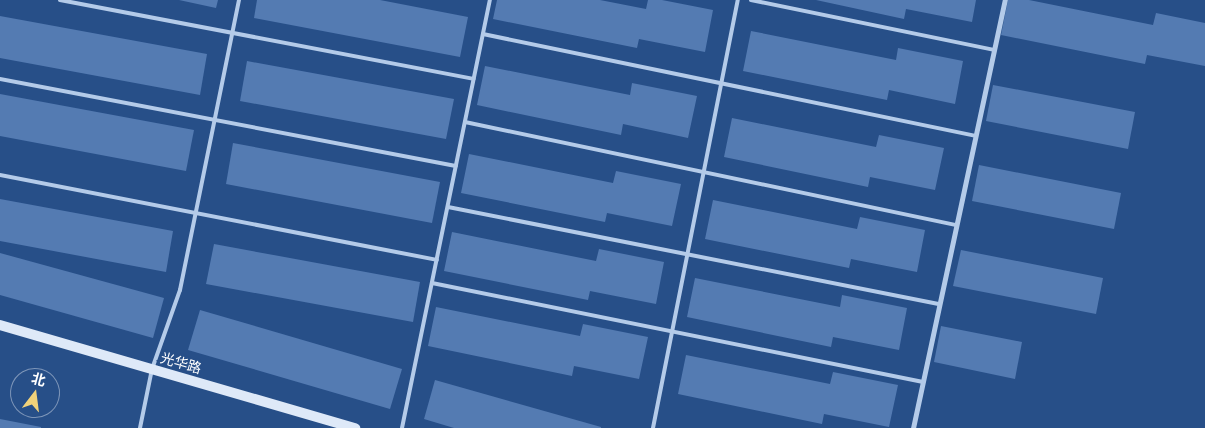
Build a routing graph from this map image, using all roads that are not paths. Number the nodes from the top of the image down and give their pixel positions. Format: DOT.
graph roads {
  1 [pos="60,0"];
  2 [pos="239,0"];
  3 [pos="490,0"];
  4 [pos="738,0"];
  5 [pos="751,0"];
  6 [pos="1005,0"];
  7 [pos="232,33"];
  8 [pos="483,34"];
  9 [pos="994,50"];
  10 [pos="0,79"];
  11 [pos="474,79"];
  12 [pos="721,84"];
  13 [pos="214,120"];
  14 [pos="465,122"];
  15 [pos="976,136"];
  16 [pos="456,166"];
  17 [pos="704,172"];
  18 [pos="0,175"];
  19 [pos="448,207"];
  20 [pos="196,213"];
  21 [pos="956,225"];
  22 [pos="688,254"];
  23 [pos="437,260"];
  24 [pos="432,283"];
  25 [pos="939,304"];
  26 [pos="0,325"];
  27 [pos="672,331"];
  28 [pos="152,369"];
  29 [pos="922,382"];
  30 [pos="140,428"];
  31 [pos="355,428"];
  32 [pos="402,428"];
  33 [pos="653,428"];
  34 [pos="913,428"];
  1 -- 7 [label="lane"];
  2 -- 7 [label="lane"];
  3 -- 8 [label="lane"];
  4 -- 12 [label="lane"];
  5 -- 9 [label="lane"];
  6 -- 9 [label="street"];
  7 -- 11 [label="lane"];
  7 -- 13 [label="lane"];
  8 -- 11 [label="lane"];
  8 -- 12 [label="lane"];
  9 -- 15 [label="street"];
  10 -- 13 [label="lane"];
  11 -- 14 [label="lane"];
  12 -- 15 [label="lane"];
  12 -- 17 [label="lane"];
  13 -- 16 [label="lane"];
  13 -- 20 [label="lane"];
  14 -- 16 [label="lane"];
  14 -- 17 [label="lane"];
  15 -- 21 [label="street"];
  16 -- 19 [label="lane"];
  17 -- 21 [label="lane"];
  17 -- 22 [label="lane"];
  18 -- 20 [label="lane"];
  19 -- 22 [label="lane"];
  19 -- 23 [label="lane"];
  20 -- 23 [label="lane"];
  20 -- 28 [label="lane"];
  21 -- 25 [label="street"];
  22 -- 25 [label="lane"];
  22 -- 27 [label="lane"];
  23 -- 24 [label="lane"];
  24 -- 27 [label="lane"];
  24 -- 32 [label="lane"];
  25 -- 29 [label="street"];
  26 -- 28 [label="main road, 光华路"];
  27 -- 29 [label="lane"];
  27 -- 33 [label="lane"];
  28 -- 30 [label="lane"];
  28 -- 31 [label="main road, 光华路"];
  29 -- 34 [label="street"];
}
